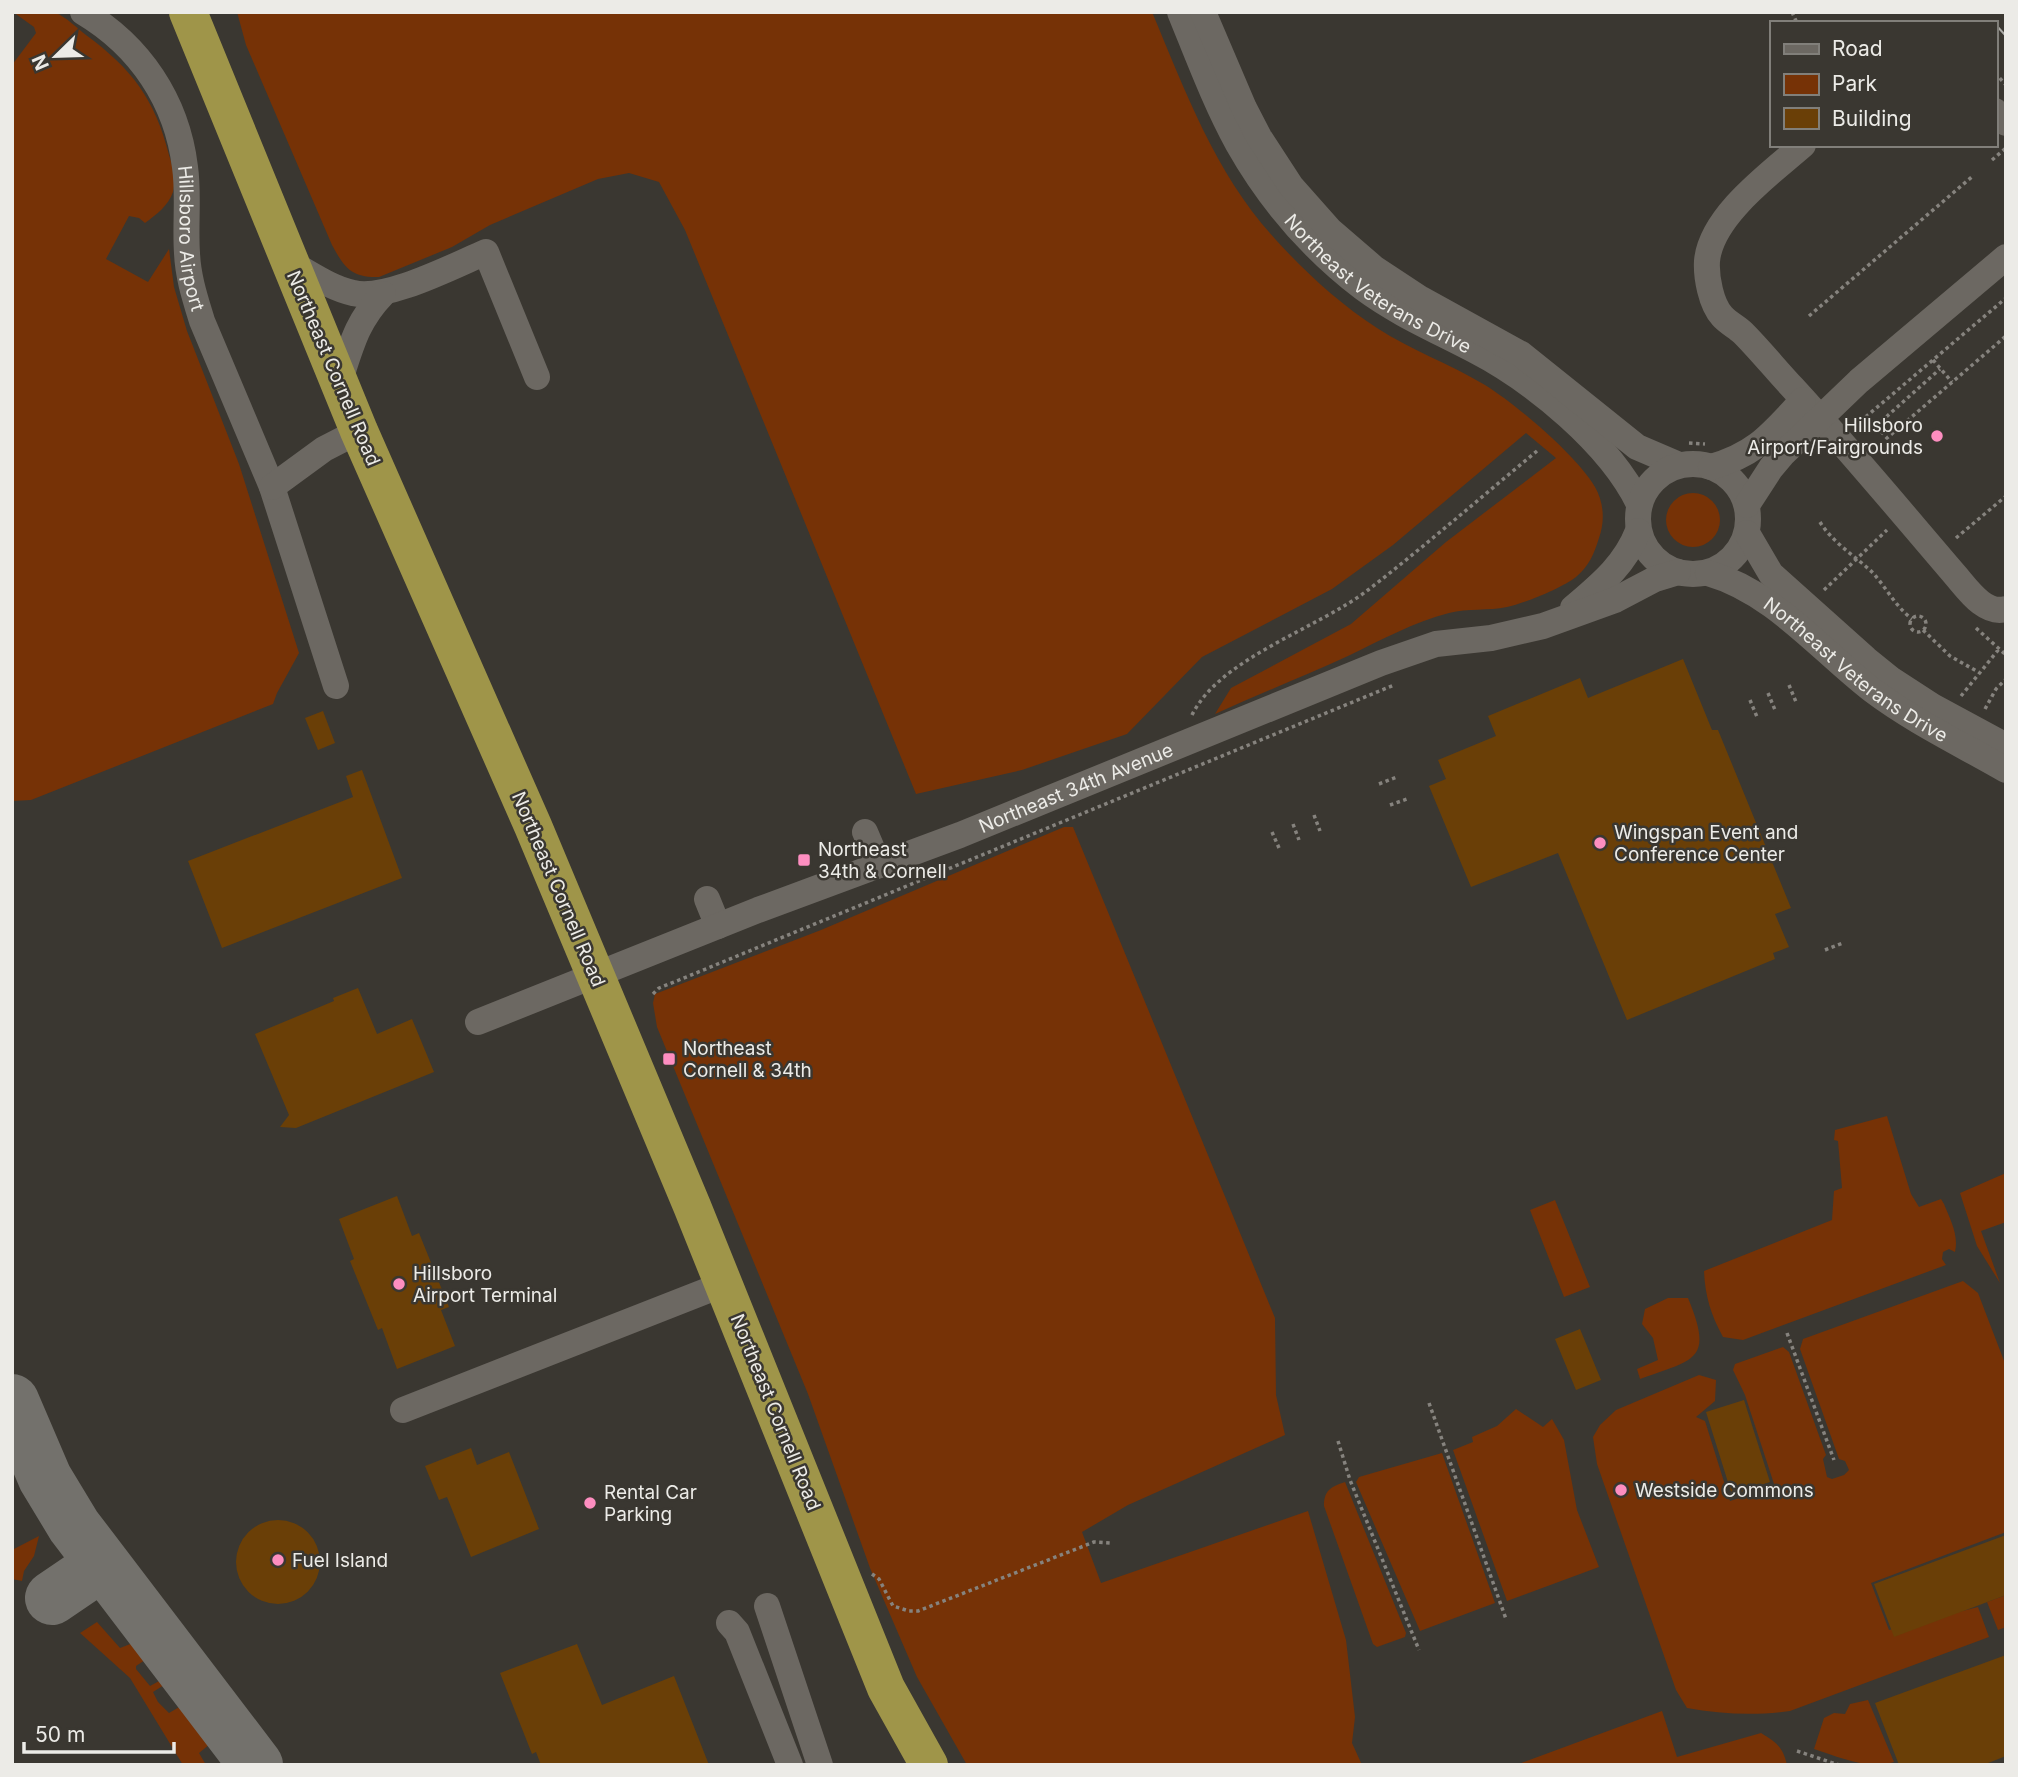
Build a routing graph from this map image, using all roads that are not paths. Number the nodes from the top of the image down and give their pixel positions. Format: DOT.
graph roads {
  1 [pos="83,12"];
  2 [pos="188,12"];
  3 [pos="1180,12"];
  4 [pos="1203,12"];
  5 [pos="1801,147"];
  6 [pos="2006,257"];
  7 [pos="289,262"];
  8 [pos="383,294"];
  9 [pos="537,377"];
  10 [pos="339,383"];
  11 [pos="1803,400"];
  12 [pos="1821,419"];
  13 [pos="359,431"];
  14 [pos="1682,454"];
  15 [pos="1712,456"];
  16 [pos="272,487"];
  17 [pos="1639,504"];
  18 [pos="1747,505"];
  19 [pos="1638,531"];
  20 [pos="1747,533"];
  21 [pos="1678,572"];
  22 [pos="1708,573"];
  23 [pos="2006,610"];
  24 [pos="1561,618"];
  25 [pos="336,686"];
  26 [pos="2006,746"];
  27 [pos="2006,769"];
  28 [pos="865,832"];
  29 [pos="879,865"];
  30 [pos="707,899"];
  31 [pos="718,926"];
  32 [pos="596,975"];
  33 [pos="478,1022"];
  34 [pos="724,1284"];
  35 [pos="403,1410"];
  36 [pos="767,1606"];
  37 [pos="729,1623"];
  38 [pos="790,1765"];
  39 [pos="820,1765"];
  40 [pos="929,1765"];
  1 -- 16 [label="street, Hillsboro Airport"];
  2 -- 7 [label="highway, Northeast Cornell Road"];
  3 -- 17 [label="street, Northeast Veterans Drive"];
  4 -- 14 [label="street, Northeast Veterans Drive"];
  5 -- 11 [label="street"];
  6 -- 12 [label="street"];
  7 -- 8 [label="street"];
  7 -- 10 [label="highway, Northeast Cornell Road"];
  8 -- 9 [label="street"];
  8 -- 10 [label="street"];
  10 -- 13 [label="highway, Northeast Cornell Road"];
  11 -- 12 [label="street"];
  11 -- 15 [label="street"];
  12 -- 18 [label="street"];
  12 -- 23 [label="street"];
  13 -- 16 [label="street"];
  13 -- 32 [label="highway, Northeast Cornell Road"];
  14 -- 15 [label="street"];
  14 -- 17 [label="street"];
  15 -- 18 [label="street"];
  16 -- 25 [label="street, Hillsboro Airport"];
  17 -- 19 [label="street"];
  18 -- 20 [label="street"];
  19 -- 21 [label="street"];
  19 -- 24 [label="street, Northeast 34th Avenue"];
  20 -- 22 [label="street"];
  20 -- 26 [label="street, Northeast Veterans Drive"];
  21 -- 22 [label="street"];
  21 -- 24 [label="street, Northeast 34th Avenue"];
  22 -- 27 [label="street, Northeast Veterans Drive"];
  24 -- 29 [label="street, Northeast 34th Avenue"];
  28 -- 29 [label="street"];
  29 -- 31 [label="street, Northeast 34th Avenue"];
  30 -- 31 [label="street"];
  31 -- 32 [label="street, Northeast 34th Avenue"];
  32 -- 33 [label="street, Northeast 34th Avenue"];
  32 -- 34 [label="highway, Northeast Cornell Road"];
  34 -- 35 [label="street"];
  34 -- 40 [label="highway, Northeast Cornell Road"];
  36 -- 39 [label="street"];
  37 -- 38 [label="street"];
}
